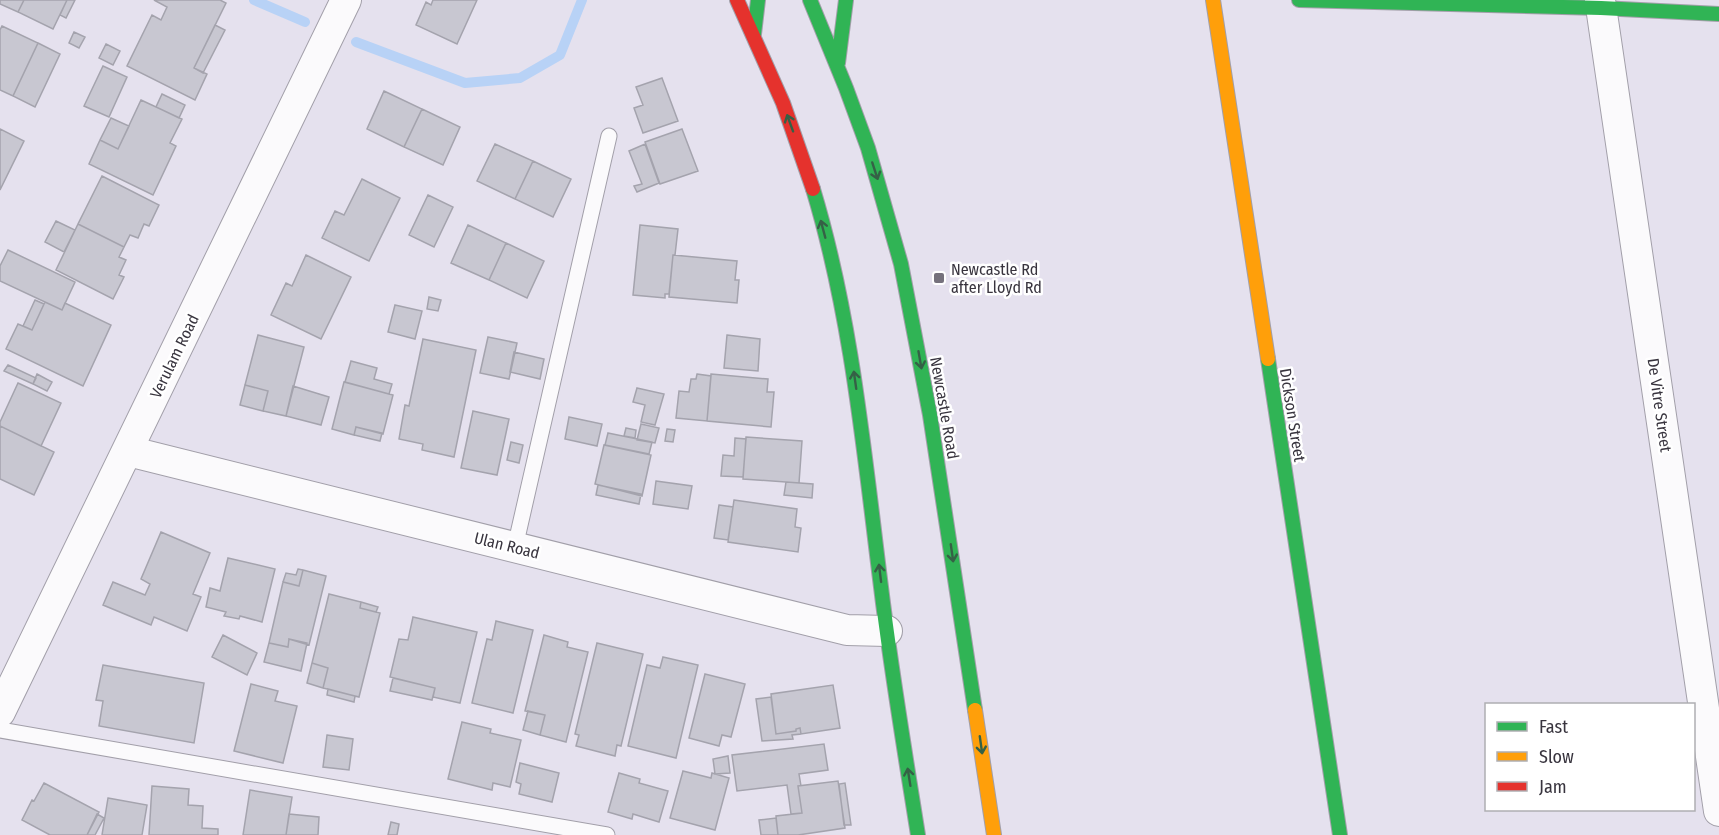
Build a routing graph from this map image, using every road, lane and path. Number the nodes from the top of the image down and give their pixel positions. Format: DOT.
graph roads {
  1 [pos="346,0"];
  2 [pos="737,0"];
  3 [pos="758,0"];
  4 [pos="810,0"];
  5 [pos="846,0"];
  6 [pos="1214,0"];
  7 [pos="1299,0"];
  8 [pos="1601,4"];
  9 [pos="1719,14"];
  10 [pos="754,34"];
  11 [pos="838,63"];
  12 [pos="609,136"];
  13 [pos="128,451"];
  14 [pos="515,547"];
  15 [pos="887,631"];
  16 [pos="0,712"];
  17 [pos="0,730"];
  18 [pos="1719,811"];
  19 [pos="607,835"];
  20 [pos="918,835"];
  21 [pos="994,835"];
  22 [pos="1340,835"];
  1 -- 13 [label="street, Verulam Road"];
  2 -- 10 [label="main road"];
  3 -- 10 [label="main road"];
  4 -- 11 [label="main road, Newcastle Road"];
  5 -- 11 [label="main road"];
  6 -- 22 [label="main road, Dickson Street"];
  7 -- 8 [label="main road"];
  8 -- 9 [label="main road"];
  8 -- 18 [label="street, De Vitre Street"];
  15 -- 10 [label="main road, one-way"];
  11 -- 21 [label="main road, Newcastle Road, one-way"];
  12 -- 14 [label="lane"];
  13 -- 14 [label="street, Ulan Road"];
  13 -- 16 [label="street, Verulam Road"];
  14 -- 15 [label="street, Ulan Road"];
  20 -- 15 [label="main road, one-way"];
  17 -- 19 [label="lane"];
}
